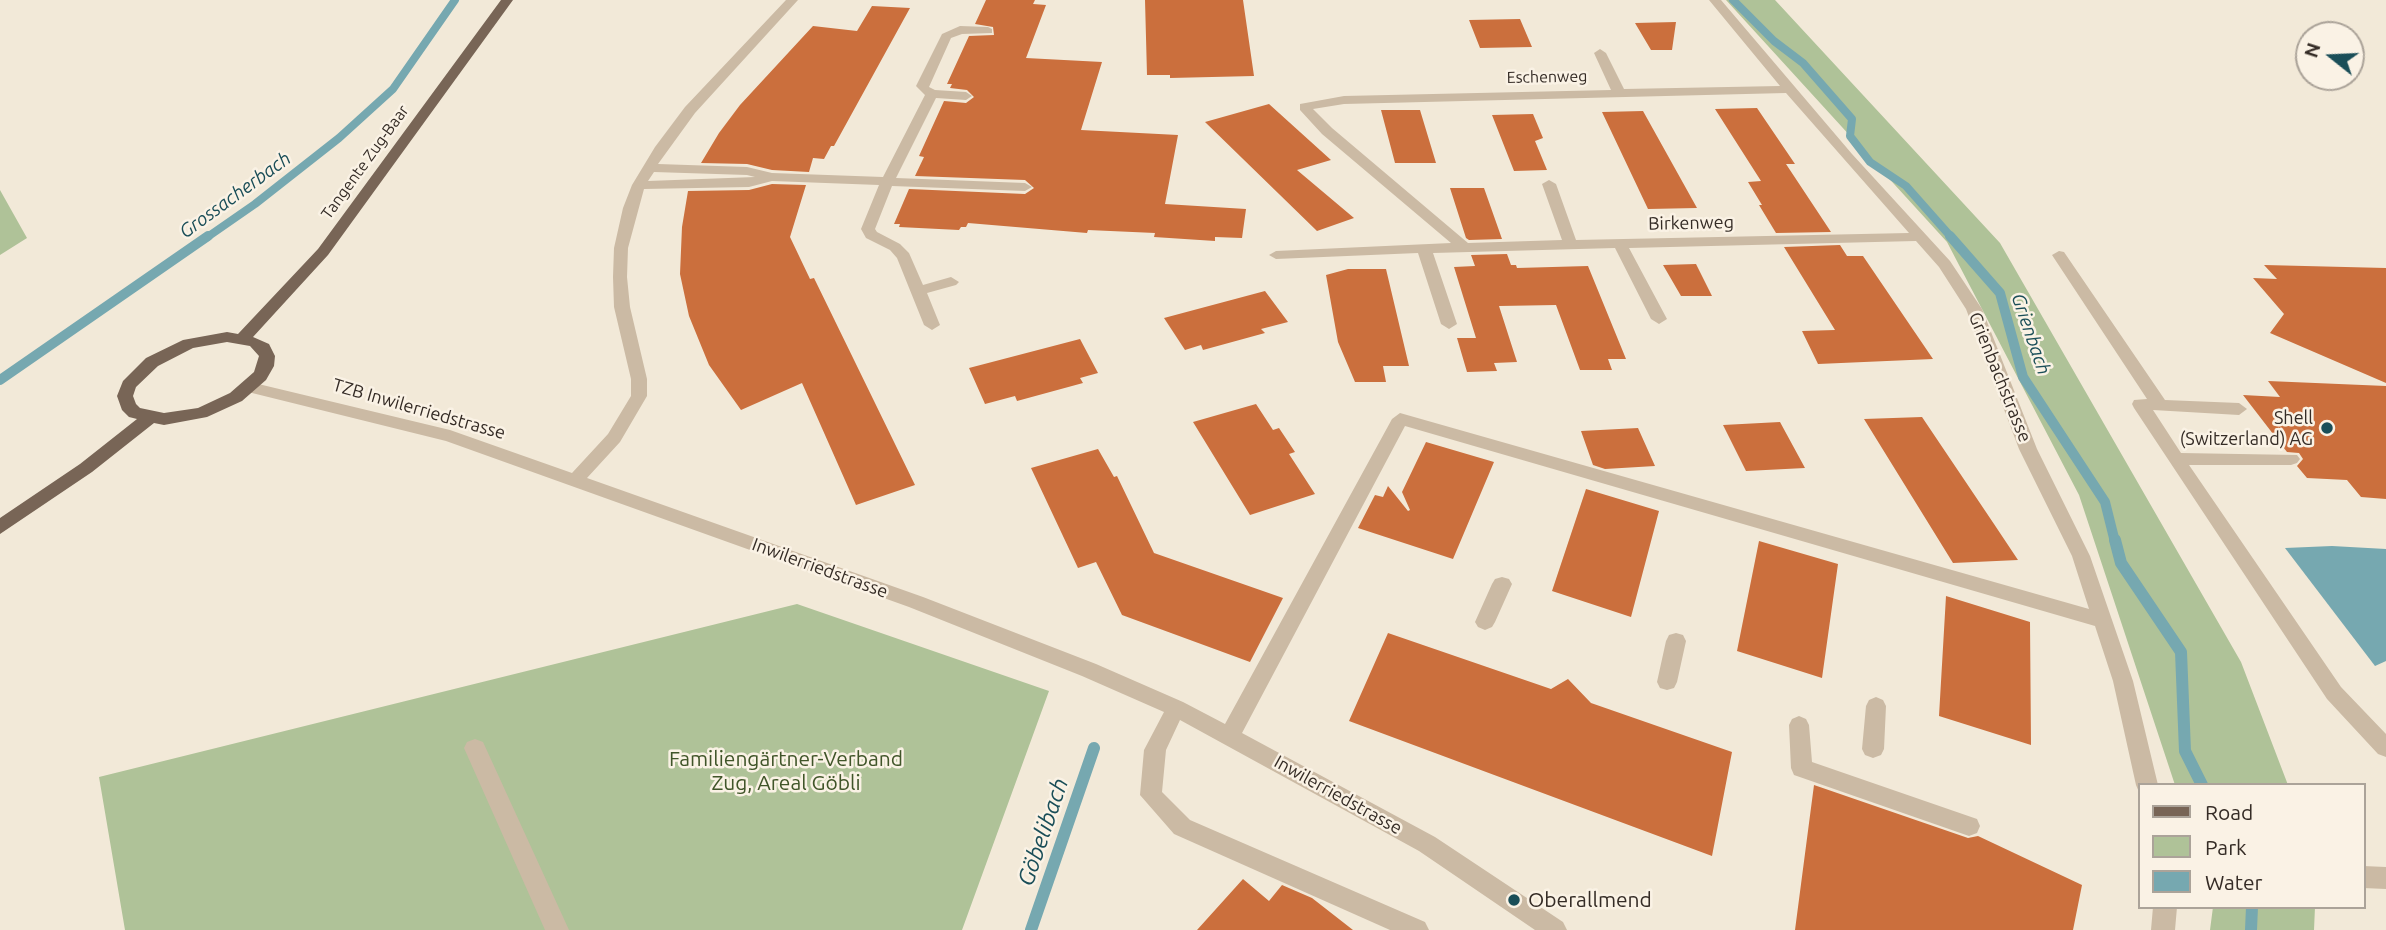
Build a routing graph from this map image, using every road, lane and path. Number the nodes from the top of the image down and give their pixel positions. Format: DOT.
graph roads {
  1 [pos="507,0"];
  2 [pos="792,0"];
  3 [pos="1715,0"];
  4 [pos="988,31"];
  5 [pos="1600,53"];
  6 [pos="1791,89"];
  7 [pos="1619,93"];
  8 [pos="932,94"];
  9 [pos="966,96"];
  10 [pos="648,168"];
  11 [pos="772,177"];
  12 [pos="888,180"];
  13 [pos="1549,184"];
  14 [pos="639,185"];
  15 [pos="1025,187"];
  16 [pos="1919,237"];
  17 [pos="1620,244"];
  18 [pos="1571,245"];
  19 [pos="1464,247"];
  20 [pos="1424,249"];
  21 [pos="1276,255"];
  22 [pos="2059,255"];
  23 [pos="951,282"];
  24 [pos="918,291"];
  25 [pos="1659,319"];
  26 [pos="1449,324"];
  27 [pos="932,325"];
  28 [pos="243,338"];
  29 [pos="250,387"];
  30 [pos="2160,405"];
  31 [pos="2239,409"];
  32 [pos="149,418"];
  33 [pos="2291,458"];
  34 [pos="2176,459"];
  35 [pos="575,480"];
  36 [pos="0,527"];
  37 [pos="1503,584"];
  38 [pos="2103,621"];
  39 [pos="1485,622"];
  40 [pos="1676,641"];
  41 [pos="1667,682"];
  42 [pos="1877,706"];
  43 [pos="1176,708"];
  44 [pos="1799,725"];
  45 [pos="1230,736"];
  46 [pos="475,748"];
  47 [pos="2386,748"];
  48 [pos="1873,749"];
  49 [pos="2147,783"];
  50 [pos="1969,826"];
  51 [pos="2365,877"];
  52 [pos="2386,878"];
  53 [pos="2165,909"];
  54 [pos="557,930"];
  55 [pos="1417,930"];
  56 [pos="1555,930"];
  57 [pos="2163,930"];
  1 -- 28 [label="main road, Tangente Zug-Baar"];
  2 -- 10 [label="street"];
  3 -- 6 [label="street, Grienbachstrasse"];
  4 -- 8 [label="street"];
  5 -- 7 [label="street"];
  6 -- 7 [label="street, Eschenweg"];
  6 -- 16 [label="street, Grienbachstrasse"];
  7 -- 19 [label="street, Eschenweg"];
  8 -- 9 [label="street"];
  8 -- 12 [label="street"];
  10 -- 11 [label="street"];
  10 -- 14 [label="street"];
  11 -- 12 [label="street"];
  11 -- 14 [label="street"];
  12 -- 15 [label="street"];
  12 -- 24 [label="street"];
  13 -- 18 [label="street"];
  14 -- 35 [label="street"];
  16 -- 17 [label="street, Birkenweg"];
  16 -- 38 [label="street, Grienbachstrasse"];
  17 -- 18 [label="street, Birkenweg"];
  17 -- 25 [label="street"];
  18 -- 19 [label="street, Birkenweg"];
  19 -- 20 [label="street, Birkenweg"];
  20 -- 21 [label="street, Birkenweg"];
  20 -- 26 [label="street"];
  22 -- 30 [label="street"];
  23 -- 24 [label="street"];
  24 -- 27 [label="street"];
  28 -- 29 [label="main road"];
  28 -- 32 [label="main road"];
  29 -- 32 [label="main road"];
  29 -- 35 [label="street, TZB Inwilerriedstrasse"];
  30 -- 31 [label="street"];
  30 -- 34 [label="street"];
  32 -- 36 [label="main road"];
  33 -- 34 [label="street"];
  34 -- 47 [label="street"];
  35 -- 43 [label="street, Inwilerriedstrasse"];
  37 -- 39 [label="street"];
  38 -- 45 [label="street"];
  38 -- 49 [label="street, Grienbachstrasse"];
  40 -- 41 [label="street"];
  42 -- 48 [label="street"];
  43 -- 45 [label="street, Inwilerriedstrasse"];
  43 -- 55 [label="street"];
  44 -- 50 [label="street"];
  45 -- 56 [label="street, Inwilerriedstrasse"];
  46 -- 54 [label="street"];
  51 -- 52 [label="street"];
  53 -- 57 [label="street"];
}
